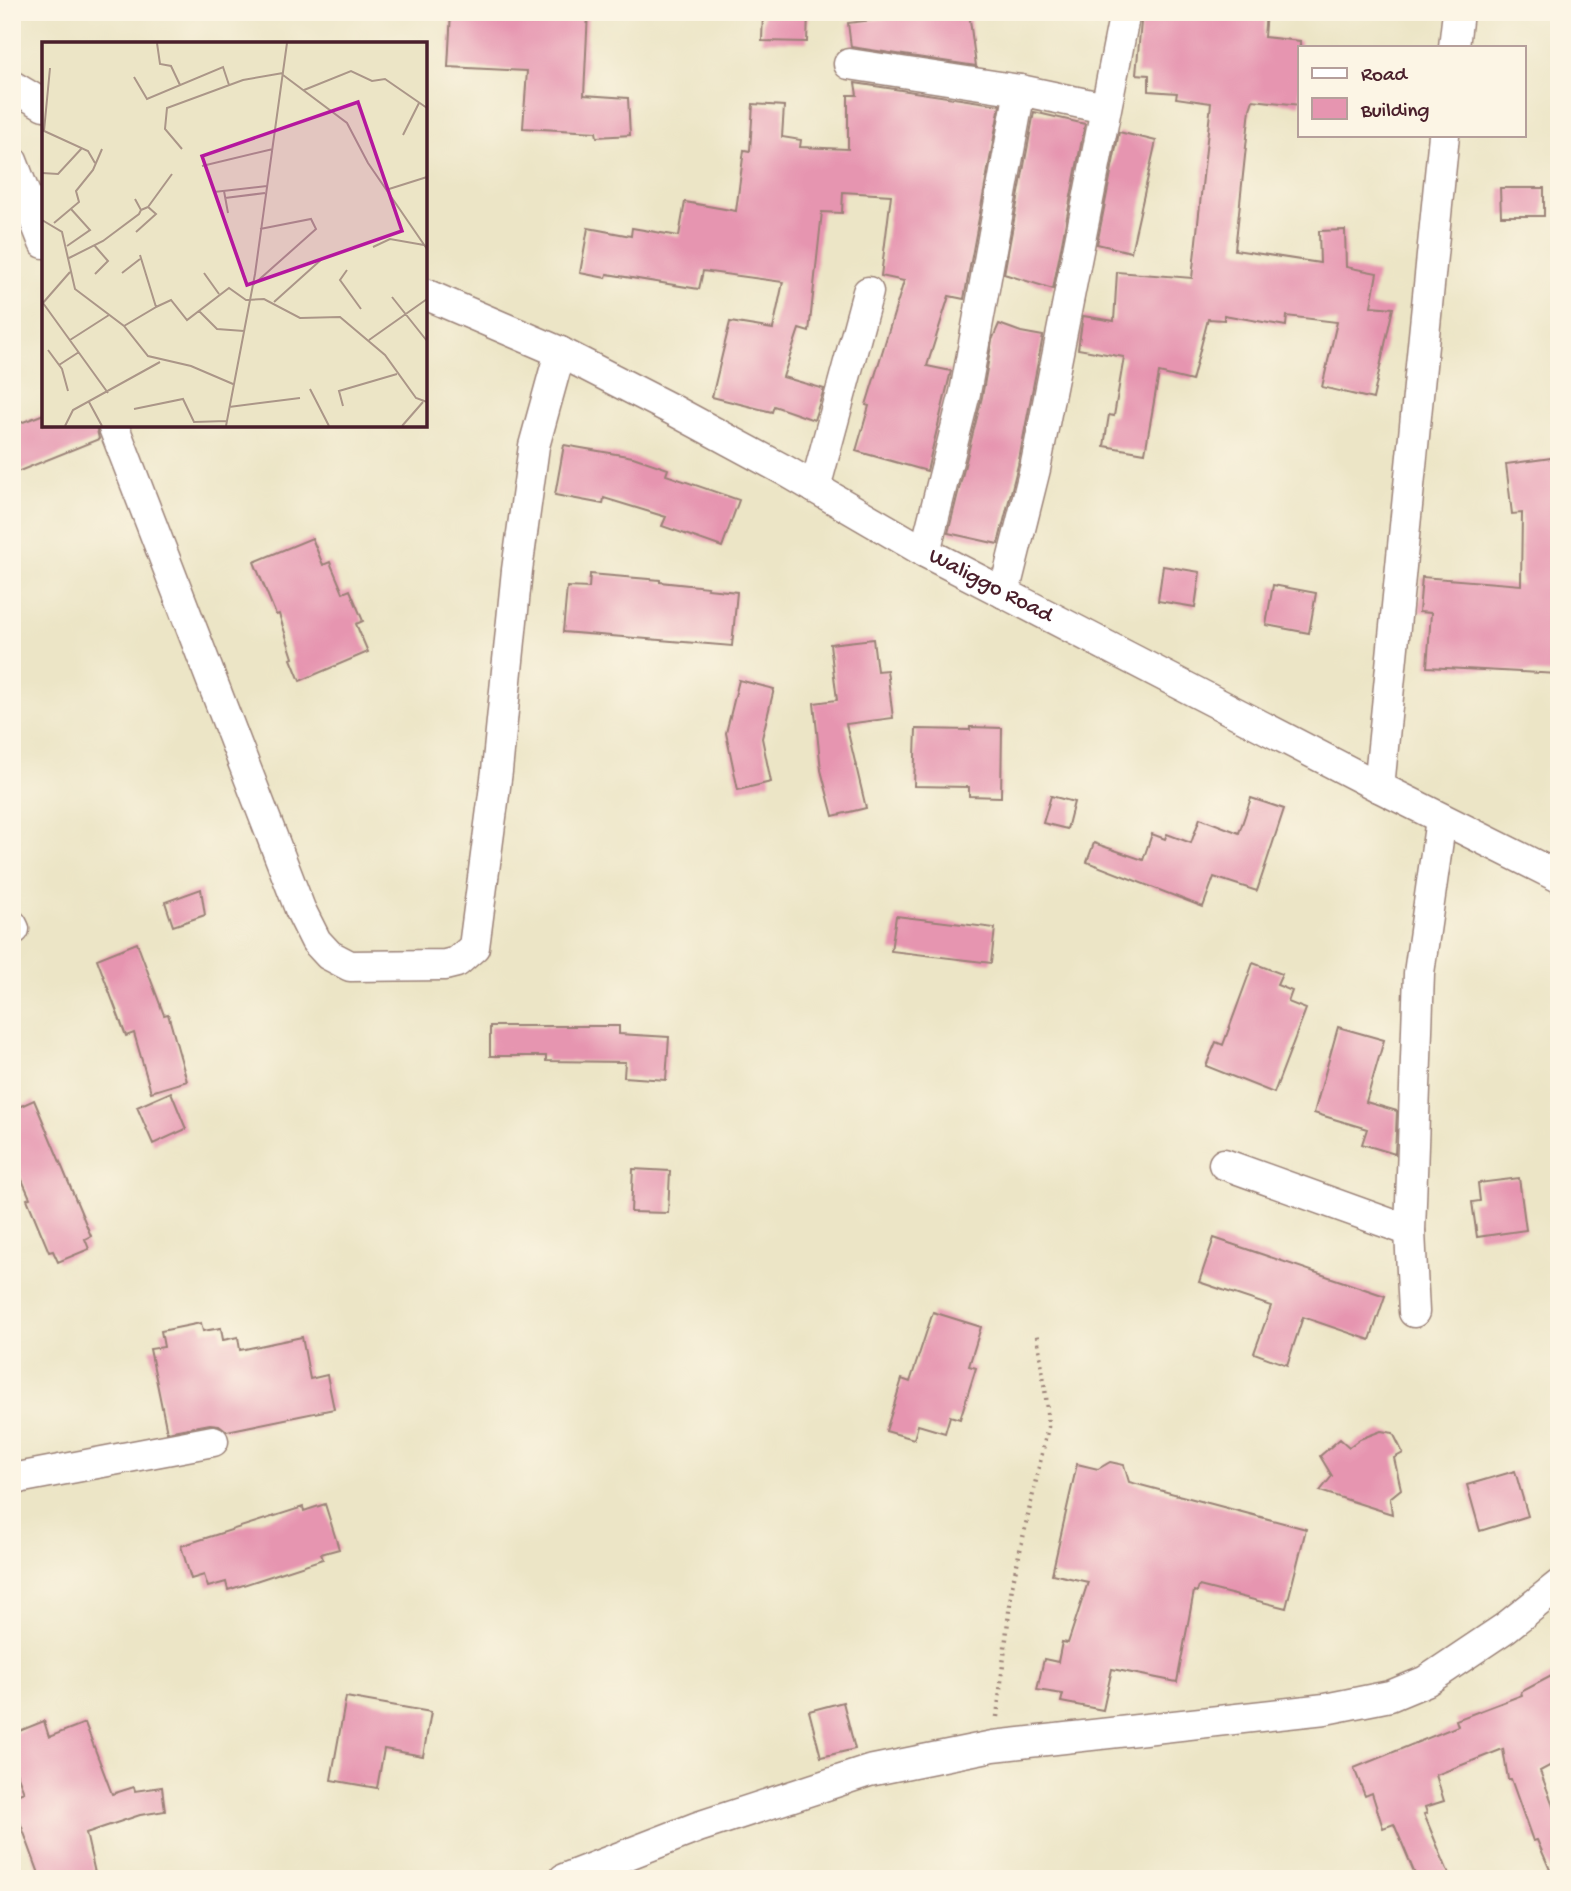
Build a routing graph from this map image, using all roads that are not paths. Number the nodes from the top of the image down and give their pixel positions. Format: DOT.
graph roads {
  1 [pos="1125,12"];
  2 [pos="1458,12"];
  3 [pos="1454,46"];
  4 [pos="849,64"];
  5 [pos="12,86"];
  6 [pos="1020,90"];
  7 [pos="42,104"];
  8 [pos="1105,108"];
  9 [pos="1444,136"];
  10 [pos="12,161"];
  11 [pos="42,238"];
  12 [pos="868,292"];
  13 [pos="427,295"];
  14 [pos="560,352"];
  15 [pos="114,427"];
  16 [pos="815,488"];
  17 [pos="925,552"];
  18 [pos="1004,593"];
  19 [pos="1378,787"];
  20 [pos="1441,819"];
  21 [pos="1559,877"];
  22 [pos="1224,1164"];
  23 [pos="1410,1231"];
  24 [pos="1414,1312"];
  25 [pos="213,1441"];
  26 [pos="12,1482"];
  27 [pos="1559,1584"];
  28 [pos="633,1852"];
  29 [pos="564,1879"];
  30 [pos="617,1879"];
  1 -- 8 [label="street"];
  2 -- 3 [label="street"];
  4 -- 6 [label="street"];
  5 -- 7 [label="street"];
  6 -- 8 [label="street"];
  6 -- 17 [label="street"];
  8 -- 18 [label="street"];
  9 -- 19 [label="street"];
  10 -- 11 [label="street"];
  12 -- 16 [label="street"];
  13 -- 14 [label="street, Waliggo Road"];
  14 -- 15 [label="street"];
  14 -- 16 [label="street, Waliggo Road"];
  16 -- 17 [label="street, Waliggo Road"];
  17 -- 18 [label="street, Waliggo Road"];
  18 -- 19 [label="street, Waliggo Road"];
  19 -- 20 [label="street, Waliggo Road"];
  20 -- 21 [label="street, Waliggo Road"];
  20 -- 23 [label="street"];
  22 -- 23 [label="street"];
  23 -- 24 [label="street"];
  25 -- 26 [label="street"];
  27 -- 28 [label="street"];
  28 -- 29 [label="street"];
  28 -- 30 [label="street"];
}
